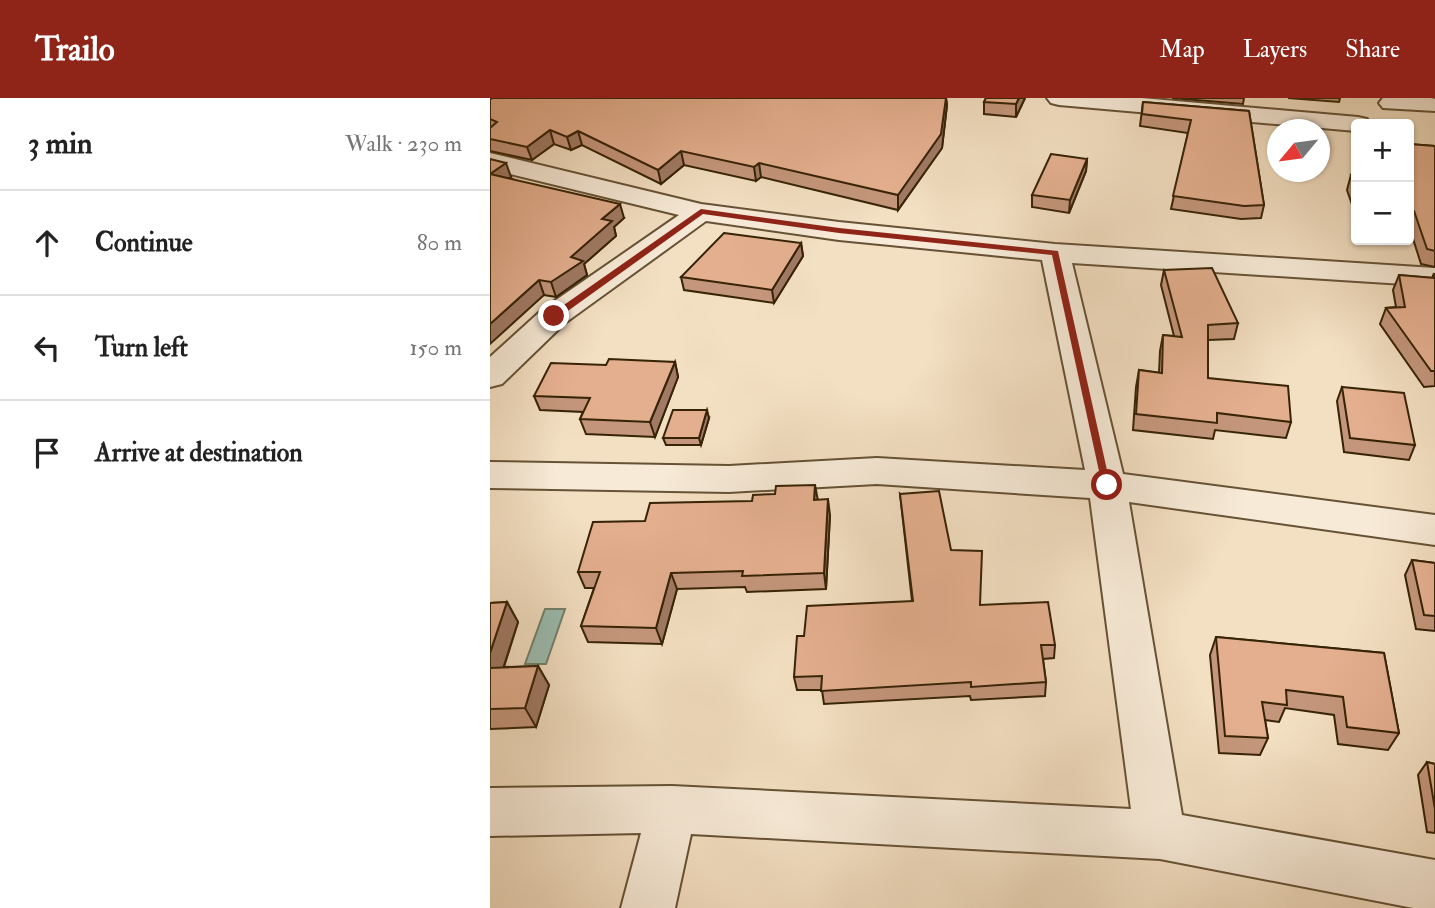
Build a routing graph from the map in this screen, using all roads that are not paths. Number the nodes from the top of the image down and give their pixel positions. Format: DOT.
graph roads {
  1 [pos="1059,98"];
  2 [pos="1430,107"];
  3 [pos="1392,108"];
  4 [pos="1351,123"];
  5 [pos="490,161"];
  6 [pos="701,212"];
  7 [pos="1055,253"];
  8 [pos="1435,277"];
  9 [pos="490,376"];
  10 [pos="490,475"];
  11 [pos="1107,485"];
  12 [pos="1435,530"];
  13 [pos="672,809"];
  14 [pos="490,812"];
  15 [pos="1160,835"];
  16 [pos="1435,886"];
  17 [pos="648,908"];
  1 -- 4 [label="street"];
  2 -- 3 [label="street"];
  5 -- 6 [label="street"];
  6 -- 7 [label="street"];
  6 -- 9 [label="street"];
  7 -- 8 [label="street"];
  7 -- 11 [label="street"];
  10 -- 11 [label="street"];
  11 -- 12 [label="street"];
  11 -- 15 [label="street"];
  13 -- 14 [label="street"];
  13 -- 15 [label="street"];
  13 -- 17 [label="street"];
  15 -- 16 [label="street"];
}
